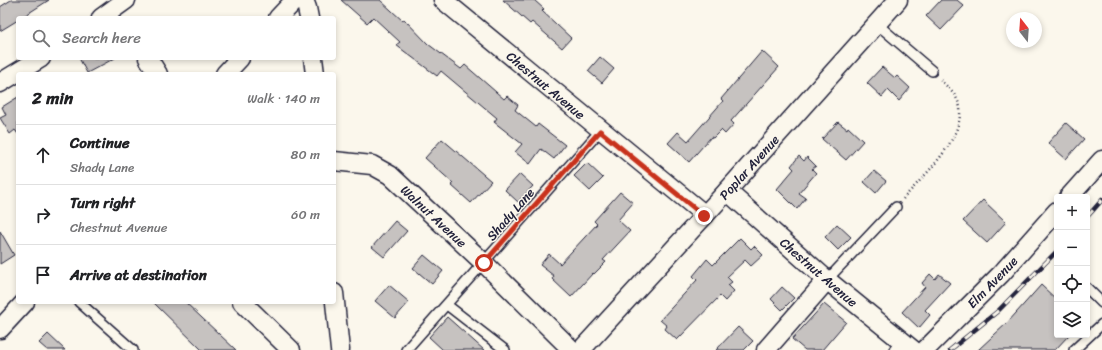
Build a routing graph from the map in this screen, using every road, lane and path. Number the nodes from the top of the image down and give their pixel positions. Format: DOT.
graph roads {
  1 [pos="295,0"];
  2 [pos="304,0"];
  3 [pos="443,0"];
  4 [pos="898,0"];
  5 [pos="280,16"];
  6 [pos="309,16"];
  7 [pos="877,24"];
  8 [pos="38,60"];
  9 [pos="149,60"];
  10 [pos="238,60"];
  11 [pos="313,60"];
  12 [pos="932,71"];
  13 [pos="18,72"];
  14 [pos="157,72"];
  15 [pos="227,72"];
  16 [pos="315,72"];
  17 [pos="16,73"];
  18 [pos="0,83"];
  19 [pos="600,131"];
  20 [pos="1102,160"];
  21 [pos="336,161"];
  22 [pos="727,191"];
  23 [pos="1072,194"];
  24 [pos="896,207"];
  25 [pos="1054,214"];
  26 [pos="704,216"];
  27 [pos="484,263"];
  28 [pos="827,280"];
  29 [pos="1090,291"];
  30 [pos="1102,303"];
  31 [pos="23,304"];
  32 [pos="81,304"];
  33 [pos="244,304"];
  34 [pos="335,304"];
  35 [pos="447,305"];
  36 [pos="1102,324"];
  37 [pos="0,329"];
  38 [pos="903,347"];
  39 [pos="133,350"];
  40 [pos="291,350"];
  41 [pos="340,350"];
  42 [pos="406,350"];
  43 [pos="505,350"];
  44 [pos="572,350"];
  45 [pos="581,350"];
  46 [pos="766,350"];
  47 [pos="925,350"];
  48 [pos="1074,350"];
  1 -- 5 [label="street"];
  2 -- 6 [label="street"];
  3 -- 19 [label="street, Chestnut Avenue"];
  4 -- 7 [label="street, Poplar Avenue"];
  7 -- 12 [label="lane"];
  7 -- 22 [label="street, Poplar Avenue"];
  8 -- 13 [label="street"];
  9 -- 14 [label="street"];
  10 -- 15 [label="street"];
  11 -- 16 [label="street"];
  12 -- 24 [label="path"];
  17 -- 18 [label="street"];
  19 -- 26 [label="street, Chestnut Avenue"];
  19 -- 27 [label="lane, Shady Lane"];
  20 -- 23 [label="street"];
  21 -- 27 [label="street, Walnut Avenue"];
  22 -- 26 [label="street, Poplar Avenue"];
  22 -- 28 [label="street, Chestnut Avenue"];
  24 -- 28 [label="lane"];
  25 -- 47 [label="street, Elm Avenue"];
  26 -- 45 [label="street, Poplar Avenue"];
  27 -- 35 [label="lane, Shady Lane"];
  27 -- 44 [label="street, Walnut Avenue"];
  28 -- 38 [label="street, Chestnut Avenue"];
  28 -- 46 [label="street"];
  29 -- 30 [label="lane"];
  31 -- 37 [label="street"];
  32 -- 39 [label="lane"];
  33 -- 40 [label="street"];
  34 -- 41 [label="street"];
  35 -- 42 [label="lane, Shady Lane"];
  35 -- 43 [label="lane"];
  36 -- 48 [label="lane"];
}
